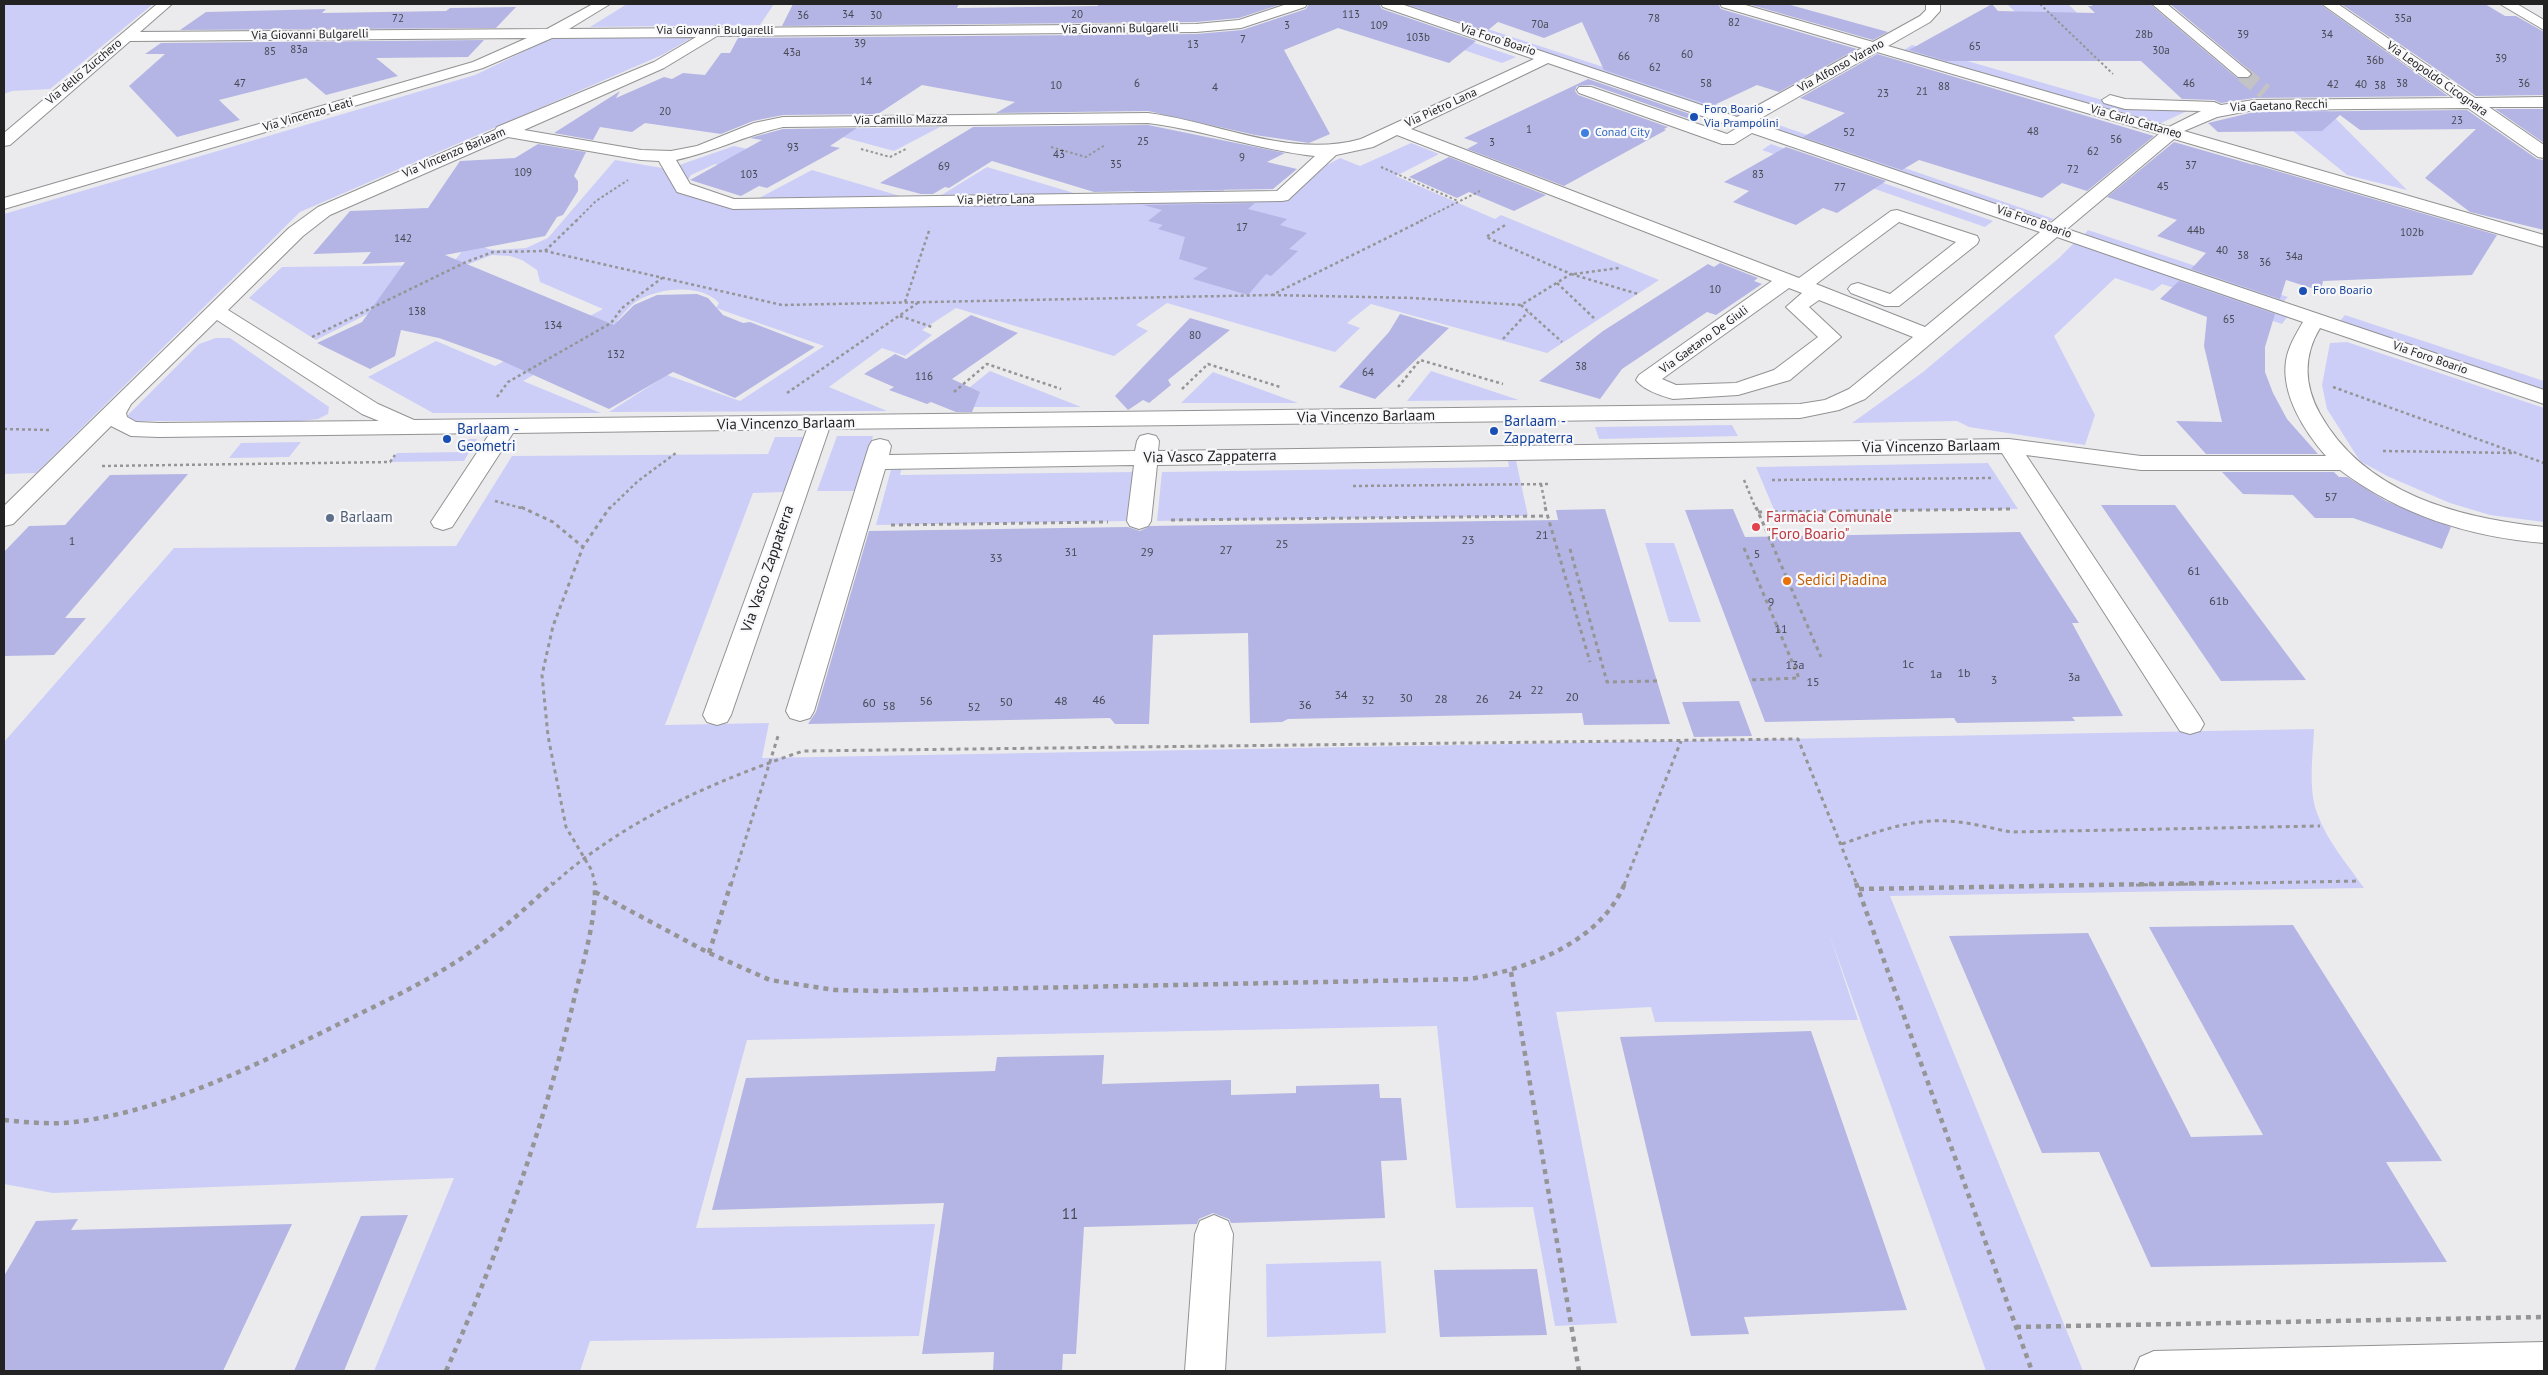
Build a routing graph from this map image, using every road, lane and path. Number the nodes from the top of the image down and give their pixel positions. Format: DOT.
graph roads {
  1 [pos="165,4"];
  2 [pos="603,4"];
  3 [pos="1300,4"];
  4 [pos="1388,4"];
  5 [pos="1727,4"];
  6 [pos="1933,4"];
  7 [pos="2040,4"];
  8 [pos="2159,4"];
  9 [pos="2329,4"];
  10 [pos="2506,4"];
  11 [pos="2544,26"];
  12 [pos="717,30"];
  13 [pos="553,32"];
  14 [pos="126,36"];
  15 [pos="1892,38"];
  16 [pos="1877,47"];
  17 [pos="1549,57"];
  18 [pos="2243,74"];
  19 [pos="1608,77"];
  20 [pos="2265,92"];
  21 [pos="2544,102"];
  22 [pos="2471,103"];
  23 [pos="2146,105"];
  24 [pos="2280,105"];
  25 [pos="2228,108"];
  26 [pos="1746,124"];
  27 [pos="1397,129"];
  28 [pos="503,131"];
  29 [pos="2172,132"];
  30 [pos="4,141"];
  31 [pos="1304,151"];
  32 [pos="1337,151"];
  33 [pos="2544,153"];
  34 [pos="663,156"];
  35 [pos="1486,188"];
  36 [pos="938,201"];
  37 [pos="1459,201"];
  38 [pos="4,204"];
  39 [pos="1507,224"];
  40 [pos="2055,229"];
  41 [pos="2544,241"];
  42 [pos="545,251"];
  43 [pos="1619,268"];
  44 [pos="1571,274"];
  45 [pos="663,278"];
  46 [pos="1557,283"];
  47 [pos="1805,283"];
  48 [pos="1638,294"];
  49 [pos="1272,295"];
  50 [pos="920,301"];
  51 [pos="905,302"];
  52 [pos="1521,305"];
  53 [pos="216,311"];
  54 [pos="1528,312"];
  55 [pos="899,316"];
  56 [pos="2315,319"];
  57 [pos="1596,320"];
  58 [pos="932,327"];
  59 [pos="1928,335"];
  60 [pos="1502,339"];
  61 [pos="1562,342"];
  62 [pos="282,352"];
  63 [pos="2296,374"];
  64 [pos="2544,397"];
  65 [pos="116,410"];
  66 [pos="1582,414"];
  67 [pos="1538,415"];
  68 [pos="1150,420"];
  69 [pos="887,423"];
  70 [pos="770,424"];
  71 [pos="820,424"];
  72 [pos="690,425"];
  73 [pos="505,427"];
  74 [pos="421,428"];
  75 [pos="474,428"];
  76 [pos="2009,446"];
  77 [pos="1535,452"];
  78 [pos="1591,452"];
  79 [pos="397,453"];
  80 [pos="2517,453"];
  81 [pos="2339,457"];
  82 [pos="1146,458"];
  83 [pos="875,462"];
  84 [pos="2544,463"];
  85 [pos="96,473"];
  86 [pos="2029,478"];
  87 [pos="1744,480"];
  88 [pos="1754,480"];
  89 [pos="1763,480"];
  90 [pos="1736,481"];
  91 [pos="1540,484"];
  92 [pos="460,495"];
  93 [pos="2049,508"];
  94 [pos="1758,512"];
  95 [pos="1547,516"];
  96 [pos="4,519"];
  97 [pos="1139,521"];
  98 [pos="443,522"];
  99 [pos="856,526"];
  100 [pos="2544,535"];
  101 [pos="583,547"];
  102 [pos="1744,548"];
  103 [pos="1570,549"];
  104 [pos="1820,657"];
  105 [pos="1590,662"];
  106 [pos="1749,680"];
  107 [pos="1657,681"];
  108 [pos="800,711"];
  109 [pos="717,715"];
  110 [pos="2190,724"];
  111 [pos="1681,741"];
  112 [pos="769,762"];
  113 [pos="2320,826"];
  114 [pos="1842,844"];
  115 [pos="585,857"];
  116 [pos="2359,881"];
  117 [pos="1859,889"];
  118 [pos="595,892"];
  119 [pos="709,953"];
  120 [pos="1511,972"];
  121 [pos="4,1120"];
  122 [pos="1214,1234"];
  123 [pos="2544,1317"];
  124 [pos="2016,1327"];
  125 [pos="2544,1362"];
  126 [pos="446,1371"];
  127 [pos="1205,1371"];
  128 [pos="1579,1371"];
  129 [pos="2032,1371"];
  130 [pos="2154,1371"];
  1 -- 14 [label="street, Via dello Zucchero"];
  2 -- 13 [label="street, Via Vincenzo Leati"];
  3 -- 12 [label="street, Via Giovanni Bulgarelli"];
  4 -- 17 [label="street, Via Foro Boario"];
  5 -- 16 [label="street, Via Carlo Cattaneo"];
  6 -- 15 [label="street, Via Alfonso Varano"];
  7 -- 23 [label="path"];
  8 -- 18 [label="street"];
  9 -- 22 [label="street, Via Leopoldo Cicognara"];
  10 -- 11 [label="street"];
  12 -- 13 [label="street, Via Giovanni Bulgarelli"];
  12 -- 28 [label="street, Via Vincenzo Barlaam"];
  13 -- 14 [label="street, Via Giovanni Bulgarelli"];
  13 -- 38 [label="street, Via Vincenzo Leati"];
  14 -- 30 [label="street, Via dello Zucchero"];
  15 -- 16 [label="street, Via Alfonso Varano"];
  15 -- 23 [label="street, Via Carlo Cattaneo"];
  16 -- 26 [label="street, Via Alfonso Varano"];
  16 -- 29 [label="street, Via Carlo Cattaneo"];
  17 -- 19 [label="street, Via Foro Boario"];
  17 -- 27 [label="street, Via Pietro Lana"];
  19 -- 26 [label="street, Via Foro Boario"];
  19 -- 26 [label="street"];
  20 -- 24 [label="street"];
  21 -- 22 [label="street, Via Gaetano Recchi"];
  22 -- 24 [label="street, Via Gaetano Recchi"];
  22 -- 33 [label="street, Via Leopoldo Cicognara"];
  23 -- 25 [label="street, Via Carlo Cattaneo"];
  24 -- 25 [label="street, Via Gaetano Recchi"];
  25 -- 29 [label="street, Via Gaetano Recchi"];
  26 -- 40 [label="street, Via Foro Boario"];
  27 -- 32 [label="street, Via Pietro Lana"];
  27 -- 47 [label="street"];
  28 -- 34 [label="street, Via Camillo Mazza"];
  28 -- 53 [label="street, Via Vincenzo Barlaam"];
  29 -- 40 [label="street, Via Gaetano Recchi"];
  29 -- 41 [label="street, Via Carlo Cattaneo"];
  31 -- 32 [label="street, Via Pietro Lana"];
  31 -- 34 [label="street, Via Camillo Mazza"];
  32 -- 36 [label="street, Via Pietro Lana"];
  32 -- 37 [label="path"];
  34 -- 36 [label="street, Via Pietro Lana"];
  34 -- 42 [label="path"];
  35 -- 37 [label="path"];
  36 -- 51 [label="path"];
  37 -- 49 [label="path"];
  39 -- 44 [label="path"];
  40 -- 56 [label="street, Via Foro Boario"];
  40 -- 59 [label="street, Via Vincenzo Barlaam"];
  42 -- 45 [label="path"];
  42 -- 62 [label="path"];
  43 -- 44 [label="path"];
  44 -- 46 [label="path"];
  44 -- 48 [label="path"];
  45 -- 51 [label="path"];
  45 -- 75 [label="path"];
  46 -- 52 [label="path"];
  46 -- 57 [label="path"];
  47 -- 47 [label="street"];
  47 -- 47 [label="street, Via Gaetano De Giuli"];
  47 -- 59 [label="street"];
  49 -- 50 [label="path"];
  49 -- 52 [label="path"];
  50 -- 51 [label="path"];
  50 -- 55 [label="path"];
  52 -- 54 [label="path"];
  53 -- 62 [label="street, Via Vincenzo Barlaam"];
  53 -- 65 [label="street, Via Vincenzo Barlaam"];
  54 -- 60 [label="path"];
  54 -- 61 [label="path"];
  55 -- 58 [label="path"];
  55 -- 70 [label="path"];
  56 -- 63 [label="street"];
  56 -- 64 [label="street, Via Foro Boario"];
  59 -- 66 [label="street, Via Vincenzo Barlaam"];
  62 -- 74 [label="street, Via Vincenzo Barlaam"];
  63 -- 80 [label="path"];
  63 -- 81 [label="street"];
  65 -- 74 [label="street, Via Vincenzo Barlaam"];
  65 -- 96 [label="street"];
  66 -- 67 [label="street, Via Vincenzo Barlaam"];
  66 -- 78 [label="street"];
  67 -- 68 [label="street, Via Vincenzo Barlaam"];
  67 -- 77 [label="street"];
  68 -- 69 [label="street, Via Vincenzo Barlaam"];
  68 -- 82 [label="street"];
  69 -- 71 [label="street, Via Vincenzo Barlaam"];
  69 -- 83 [label="street"];
  70 -- 71 [label="street, Via Vincenzo Barlaam"];
  70 -- 72 [label="street, Via Vincenzo Barlaam"];
  71 -- 109 [label="street, Via Vasco Zappaterra"];
  72 -- 73 [label="street, Via Vincenzo Barlaam"];
  72 -- 101 [label="path"];
  73 -- 75 [label="street, Via Vincenzo Barlaam"];
  73 -- 92 [label="street"];
  74 -- 75 [label="street, Via Vincenzo Barlaam"];
  76 -- 78 [label="street, Via Vincenzo Barlaam"];
  76 -- 81 [label="street"];
  76 -- 86 [label="street, Via Vincenzo Barlaam"];
  77 -- 78 [label="street, Via Vasco Zappaterra"];
  77 -- 82 [label="street, Via Vasco Zappaterra"];
  79 -- 85 [label="path"];
  80 -- 81 [label="path"];
  80 -- 84 [label="path"];
  81 -- 100 [label="street"];
  82 -- 83 [label="street, Via Vasco Zappaterra"];
  82 -- 97 [label="street"];
  83 -- 99 [label="street"];
  86 -- 89 [label="path"];
  86 -- 93 [label="street, Via Vincenzo Barlaam"];
  87 -- 88 [label="path"];
  87 -- 90 [label="path"];
  87 -- 94 [label="path"];
  91 -- 95 [label="path"];
  92 -- 98 [label="street"];
  92 -- 101 [label="path"];
  93 -- 94 [label="path"];
  93 -- 110 [label="street, Via Vincenzo Barlaam"];
  94 -- 104 [label="path"];
  95 -- 97 [label="path"];
  95 -- 105 [label="path"];
  97 -- 99 [label="path"];
  99 -- 108 [label="street"];
  101 -- 115 [label="path"];
  102 -- 106 [label="path"];
  103 -- 107 [label="path"];
  108 -- 112 [label="path"];
  111 -- 112 [label="path"];
  111 -- 114 [label="path"];
  111 -- 120 [label="path"];
  112 -- 115 [label="path"];
  112 -- 119 [label="path"];
  113 -- 114 [label="path"];
  114 -- 117 [label="path"];
  115 -- 118 [label="path"];
  115 -- 121 [label="path"];
  116 -- 117 [label="path"];
  117 -- 124 [label="path"];
  118 -- 119 [label="path"];
  118 -- 126 [label="path"];
  119 -- 120 [label="path"];
  120 -- 128 [label="path"];
  122 -- 127 [label="street"];
  123 -- 124 [label="path"];
  124 -- 129 [label="path"];
  125 -- 130 [label="street"];
}
